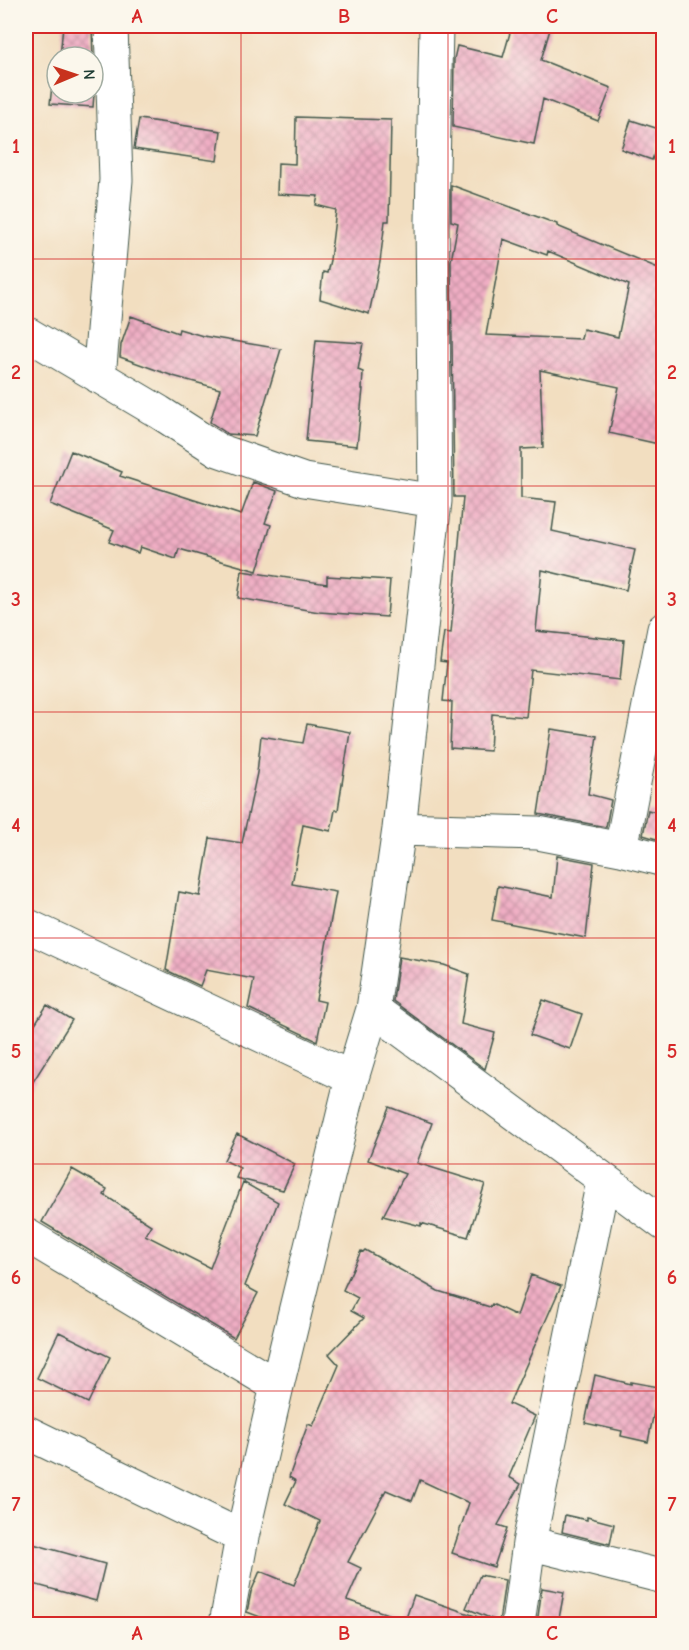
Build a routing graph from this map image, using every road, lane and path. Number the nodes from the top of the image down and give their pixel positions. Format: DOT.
graph roads {
  1 [pos="111,26"];
  2 [pos="436,26"];
  3 [pos="26,333"];
  4 [pos="99,377"];
  5 [pos="435,501"];
  6 [pos="663,629"];
  7 [pos="399,829"];
  8 [pos="621,849"];
  9 [pos="663,860"];
  10 [pos="26,925"];
  11 [pos="373,1009"];
  12 [pos="352,1078"];
  13 [pos="603,1181"];
  14 [pos="663,1224"];
  15 [pos="26,1235"];
  16 [pos="277,1386"];
  17 [pos="26,1432"];
  18 [pos="242,1537"];
  19 [pos="529,1543"];
  20 [pos="663,1577"];
  21 [pos="226,1624"];
  22 [pos="518,1624"];
  1 -- 4 [label="street"];
  2 -- 5 [label="street"];
  3 -- 4 [label="street"];
  4 -- 5 [label="street"];
  5 -- 7 [label="street"];
  6 -- 8 [label="street"];
  7 -- 8 [label="street"];
  7 -- 11 [label="street"];
  8 -- 9 [label="street"];
  10 -- 12 [label="street"];
  11 -- 12 [label="street"];
  11 -- 13 [label="street"];
  12 -- 16 [label="street"];
  13 -- 14 [label="street"];
  13 -- 19 [label="street"];
  15 -- 16 [label="street"];
  16 -- 18 [label="street"];
  17 -- 18 [label="street"];
  18 -- 21 [label="street"];
  19 -- 20 [label="street"];
  19 -- 22 [label="street"];
}
